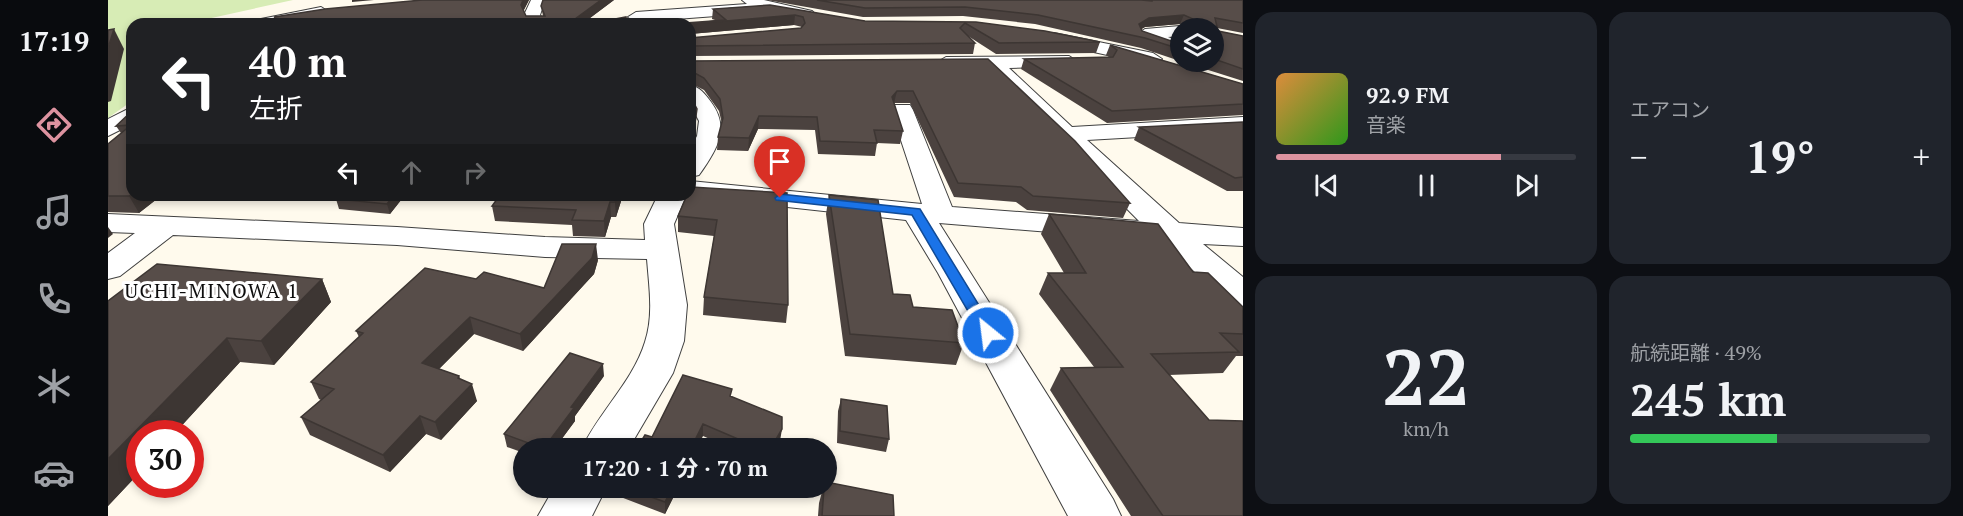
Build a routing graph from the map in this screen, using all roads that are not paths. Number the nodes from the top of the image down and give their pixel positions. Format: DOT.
graph roads {
  1 [pos="538,0"];
  2 [pos="627,0"];
  3 [pos="750,0"];
  4 [pos="770,7"];
  5 [pos="339,9"];
  6 [pos="825,17"];
  7 [pos="292,18"];
  8 [pos="534,18"];
  9 [pos="637,18"];
  10 [pos="658,18"];
  11 [pos="1170,33"];
  12 [pos="1033,34"];
  13 [pos="1170,44"];
  14 [pos="1151,59"];
  15 [pos="933,63"];
  16 [pos="992,63"];
  17 [pos="1170,65"];
  18 [pos="696,99"];
  19 [pos="902,110"];
  20 [pos="126,118"];
  21 [pos="1243,124"];
  22 [pos="108,129"];
  23 [pos="1068,134"];
  24 [pos="696,160"];
  25 [pos="696,178"];
  26 [pos="673,201"];
  27 [pos="928,213"];
  28 [pos="108,223"];
  29 [pos="165,226"];
  30 [pos="1172,234"];
  31 [pos="1243,237"];
  32 [pos="662,250"];
  33 [pos="108,269"];
  34 [pos="1243,296"];
  35 [pos="611,438"];
  36 [pos="575,498"];
  37 [pos="564,516"];
  38 [pos="1095,516"];
  1 -- 8 [label="street"];
  2 -- 9 [label="street"];
  3 -- 4 [label="street"];
  4 -- 6 [label="street"];
  4 -- 10 [label="street"];
  5 -- 7 [label="street"];
  11 -- 13 [label="street"];
  12 -- 14 [label="street"];
  14 -- 16 [label="street"];
  14 -- 17 [label="street"];
  15 -- 16 [label="street"];
  16 -- 23 [label="street"];
  18 -- 24 [label="street"];
  19 -- 27 [label="street"];
  20 -- 22 [label="street"];
  21 -- 23 [label="street"];
  23 -- 30 [label="street"];
  25 -- 27 [label="street"];
  26 -- 32 [label="street"];
  27 -- 30 [label="street"];
  27 -- 38 [label="street"];
  28 -- 29 [label="street"];
  29 -- 32 [label="street"];
  29 -- 33 [label="street"];
  30 -- 31 [label="street"];
  30 -- 34 [label="street"];
  32 -- 35 [label="street"];
  36 -- 37 [label="street"];
}
